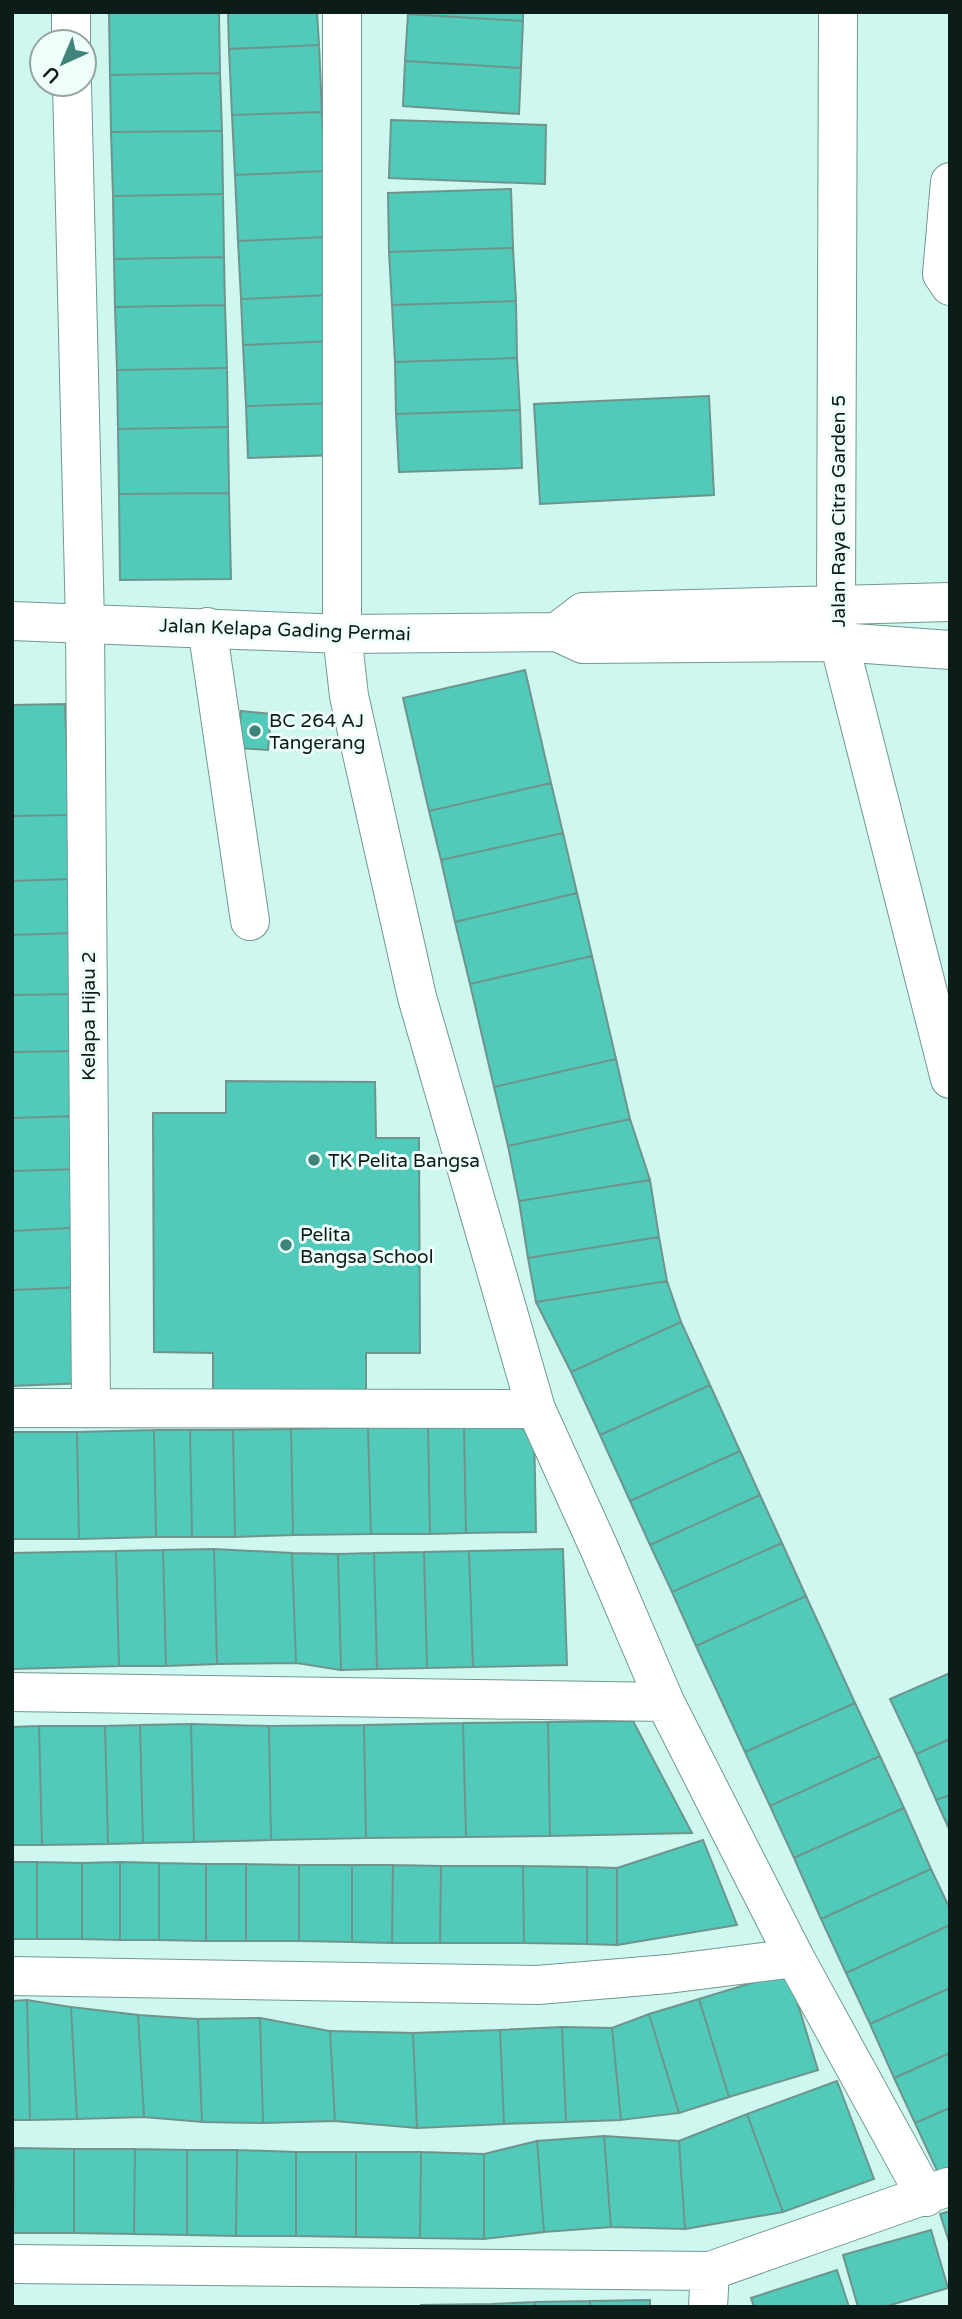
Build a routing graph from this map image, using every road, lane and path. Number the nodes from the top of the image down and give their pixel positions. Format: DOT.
graph roads {
  1 [pos="342,12"];
  2 [pos="838,12"];
  3 [pos="72,98"];
  4 [pos="950,182"];
  5 [pos="950,286"];
  6 [pos="950,602"];
  7 [pos="836,604"];
  8 [pos="12,621"];
  9 [pos="85,624"];
  10 [pos="206,627"];
  11 [pos="557,632"];
  12 [pos="342,634"];
  13 [pos="839,642"];
  14 [pos="950,650"];
  15 [pos="250,921"];
  16 [pos="950,1079"];
  17 [pos="12,1408"];
  18 [pos="91,1409"];
  19 [pos="536,1409"];
  20 [pos="12,1692"];
  21 [pos="665,1702"];
  22 [pos="795,1958"];
  23 [pos="12,1976"];
  24 [pos="938,2192"];
  25 [pos="12,2263"];
  26 [pos="709,2289"];
  1 -- 12 [label="street"];
  2 -- 7 [label="street, Jalan Raya Citra Garden 5"];
  3 -- 9 [label="street, Kelapa Hijau 2"];
  4 -- 5 [label="street"];
  6 -- 7 [label="street"];
  7 -- 11 [label="street"];
  7 -- 13 [label="street, Jalan Raya Citra Garden 5"];
  8 -- 9 [label="street, Jalan Kelapa Gading Permai"];
  9 -- 10 [label="street, Jalan Kelapa Gading Permai"];
  9 -- 18 [label="street, Kelapa Hijau 2"];
  10 -- 12 [label="street, Jalan Kelapa Gading Permai"];
  10 -- 15 [label="street"];
  11 -- 12 [label="street, Jalan Kelapa Gading Permai"];
  11 -- 13 [label="street, Jalan Kelapa Gading Permai"];
  12 -- 19 [label="street"];
  13 -- 14 [label="street, Jalan Kelapa Gading Permai"];
  13 -- 16 [label="street, Jalan Raya Citra Garden 5"];
  17 -- 18 [label="street"];
  18 -- 19 [label="street"];
  19 -- 21 [label="street"];
  20 -- 21 [label="street"];
  21 -- 22 [label="street"];
  22 -- 23 [label="street"];
  22 -- 24 [label="street"];
  24 -- 26 [label="street"];
  25 -- 26 [label="street"];
}
